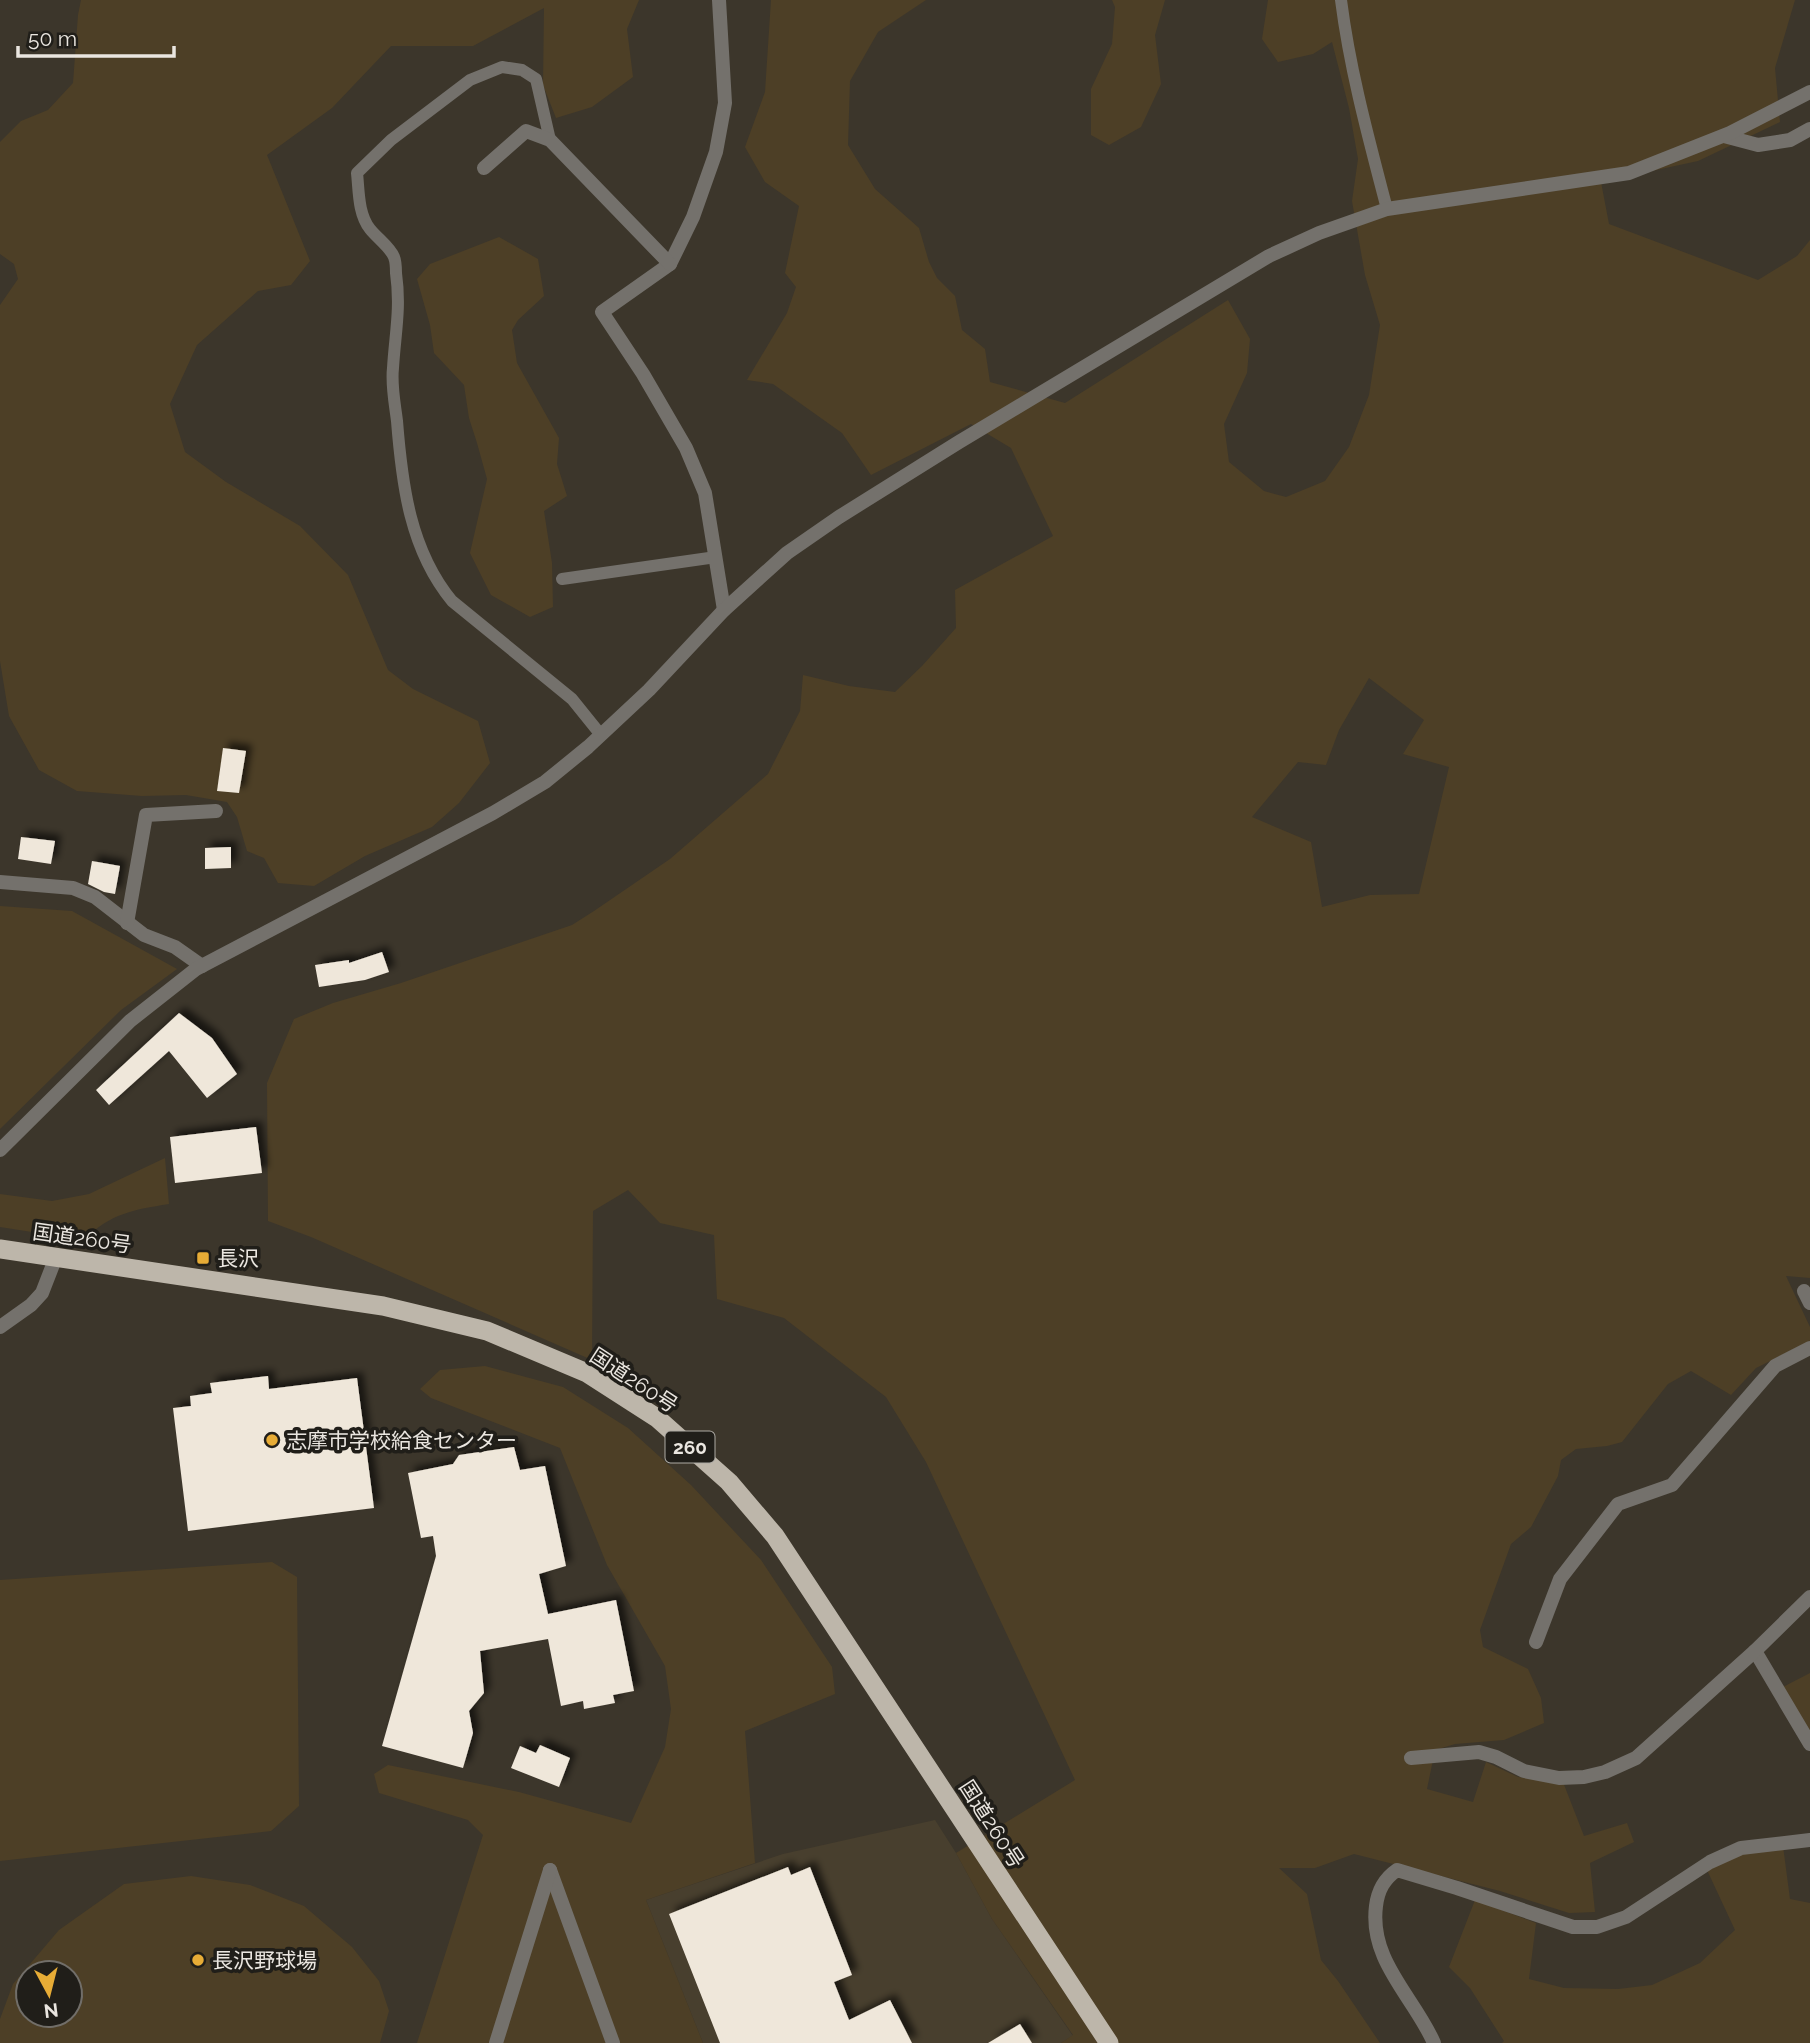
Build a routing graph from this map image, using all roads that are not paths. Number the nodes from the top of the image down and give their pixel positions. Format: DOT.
graph roads {
  1 [pos="719,0"];
  2 [pos="1341,0"];
  3 [pos="1810,92"];
  4 [pos="1810,130"];
  5 [pos="1724,136"];
  6 [pos="551,140"];
  7 [pos="484,167"];
  8 [pos="1387,209"];
  9 [pos="670,264"];
  10 [pos="716,557"];
  11 [pos="562,579"];
  12 [pos="724,610"];
  13 [pos="601,735"];
  14 [pos="216,811"];
  15 [pos="0,883"];
  16 [pos="127,923"];
  17 [pos="202,966"];
  18 [pos="0,1150"];
  19 [pos="0,1249"];
  20 [pos="56,1257"];
  21 [pos="0,1327"];
  22 [pos="1810,1348"];
  23 [pos="1810,1597"];
  24 [pos="1536,1642"];
  25 [pos="1755,1651"];
  26 [pos="1810,1744"];
  27 [pos="1411,1758"];
  28 [pos="1810,1840"];
  29 [pos="496,2043"];
  30 [pos="613,2043"];
  31 [pos="1109,2043"];
  32 [pos="1434,2043"];
  1 -- 9 [label="street"];
  2 -- 8 [label="lane"];
  3 -- 5 [label="street"];
  4 -- 5 [label="street"];
  5 -- 8 [label="street"];
  6 -- 7 [label="street"];
  6 -- 9 [label="street"];
  6 -- 13 [label="lane"];
  8 -- 12 [label="street"];
  9 -- 10 [label="street"];
  10 -- 11 [label="lane"];
  10 -- 12 [label="street"];
  12 -- 13 [label="street"];
  13 -- 17 [label="street"];
  14 -- 16 [label="street"];
  15 -- 16 [label="street"];
  16 -- 17 [label="street"];
  17 -- 18 [label="street"];
  19 -- 20 [label="highway, 国道260号 / 260"];
  20 -- 21 [label="street"];
  20 -- 31 [label="highway, 国道260号 / 260"];
  22 -- 24 [label="street"];
  23 -- 25 [label="street"];
  25 -- 26 [label="street"];
  25 -- 27 [label="street"];
  28 -- 32 [label="street"];
  29 -- 30 [label="street"];
}
